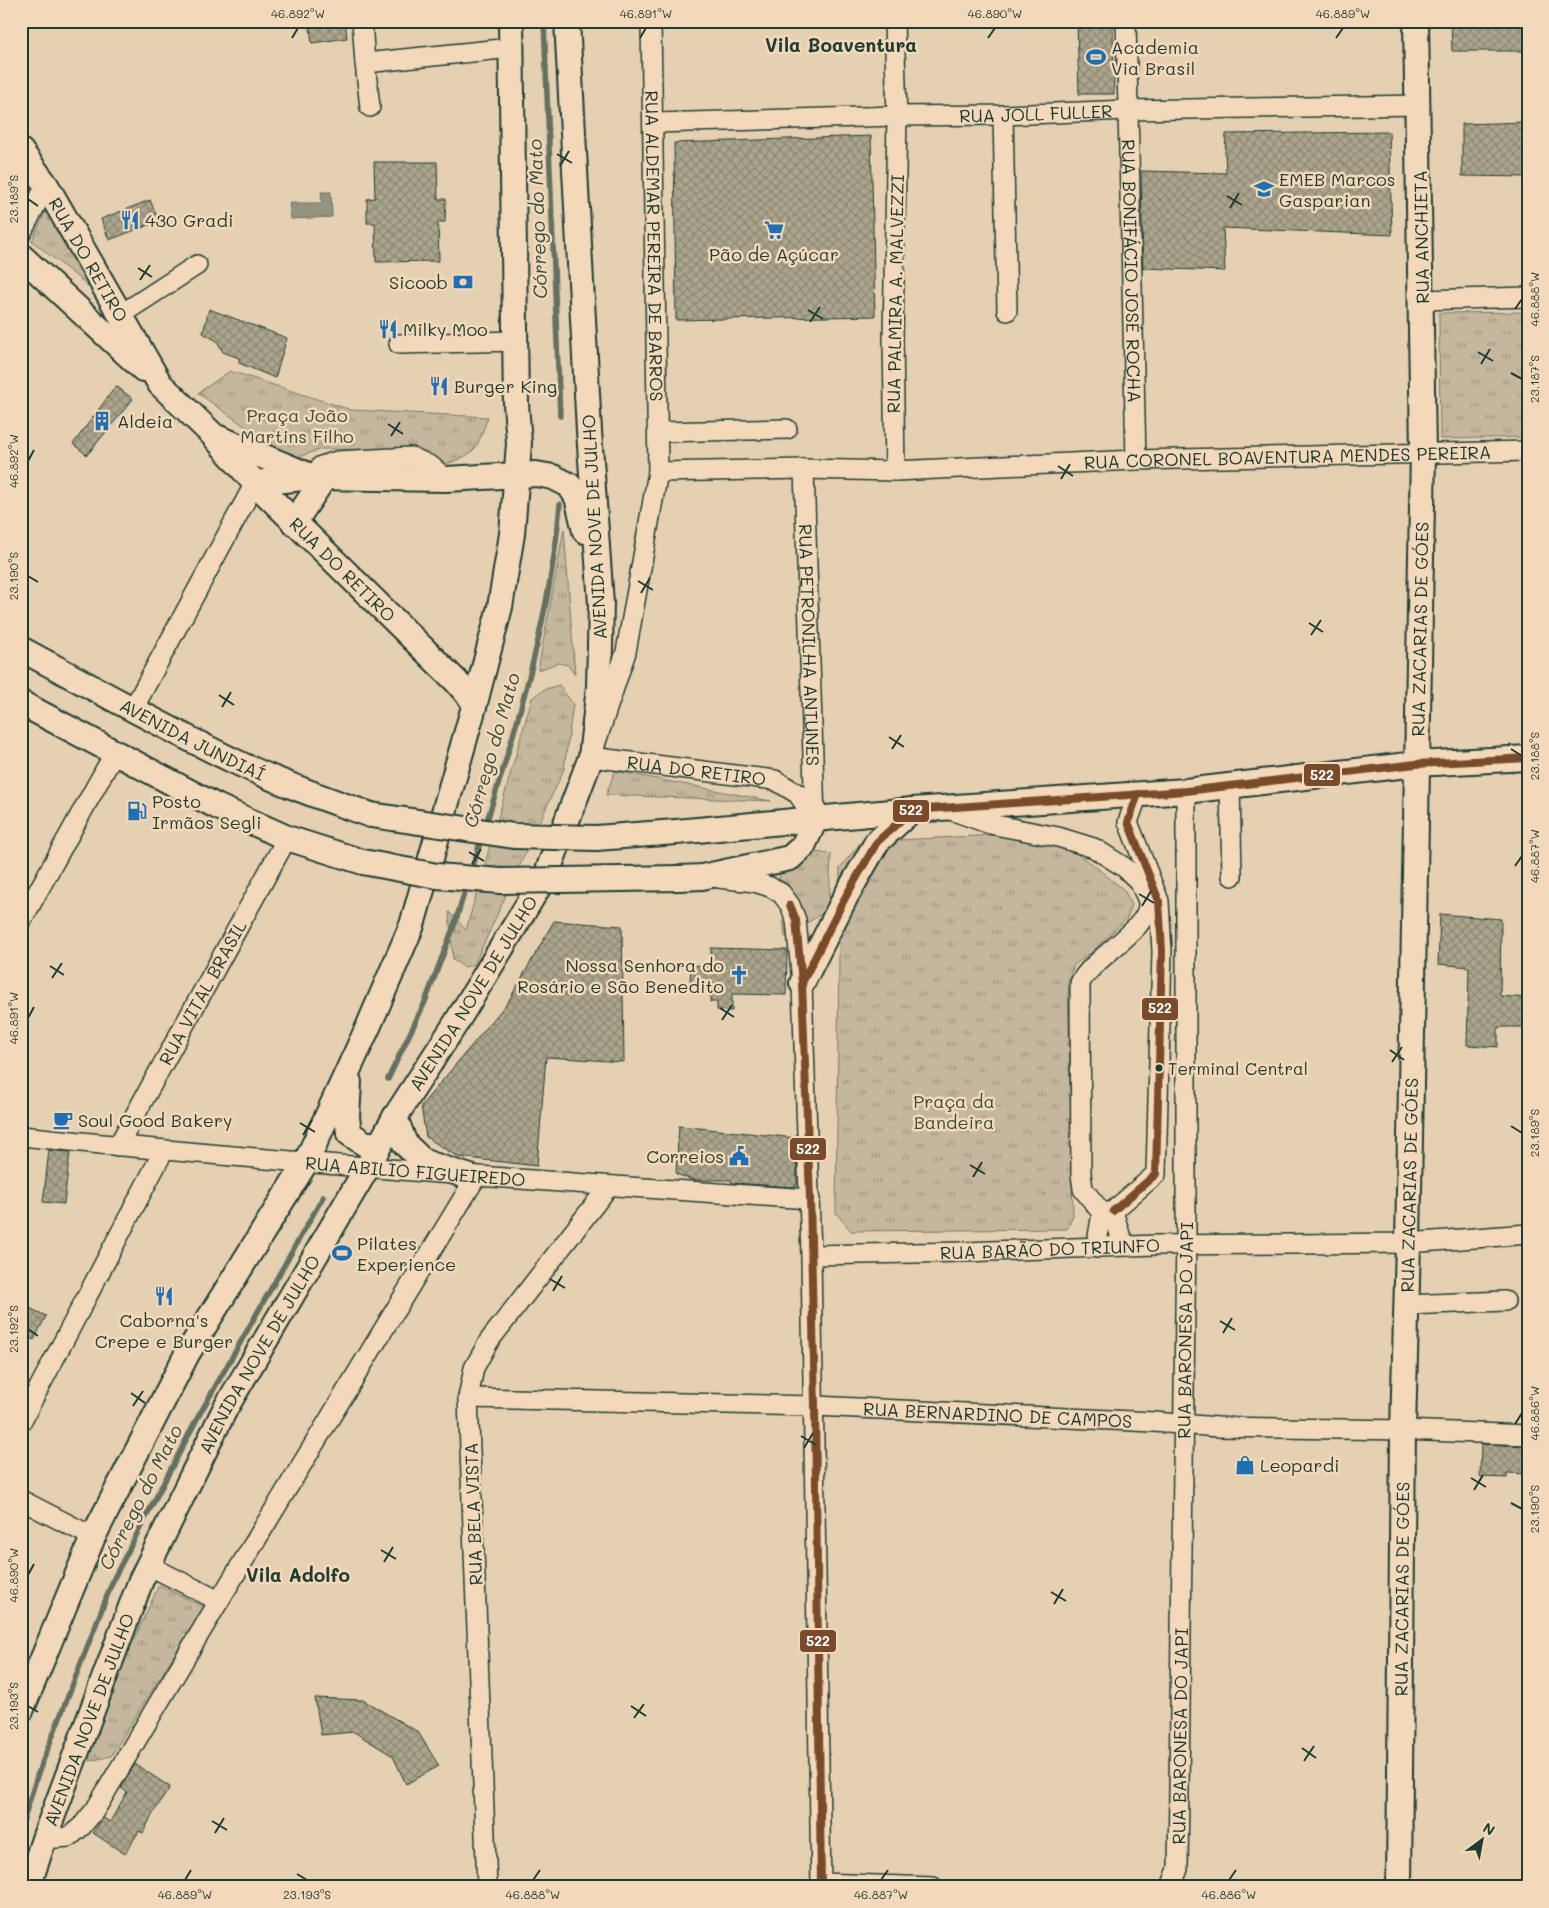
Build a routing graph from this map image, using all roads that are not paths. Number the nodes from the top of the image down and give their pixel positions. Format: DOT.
graph roads {
  1 [pos="362,21"];
  2 [pos="511,21"];
  3 [pos="567,21"];
  4 [pos="651,21"];
  5 [pos="894,21"];
  6 [pos="1126,21"];
  7 [pos="1416,21"];
  8 [pos="511,48"];
  9 [pos="364,63"];
  10 [pos="1419,105"];
  11 [pos="370,107"];
  12 [pos="1128,110"];
  13 [pos="1003,115"];
  14 [pos="898,116"];
  15 [pos="654,124"];
  16 [pos="21,151"];
  17 [pos="46,185"];
  18 [pos="21,234"];
  19 [pos="21,256"];
  20 [pos="197,265"];
  21 [pos="1528,297"];
  22 [pos="1422,300"];
  23 [pos="1007,311"];
  24 [pos="120,316"];
  25 [pos="515,341"];
  26 [pos="399,344"];
  27 [pos="160,384"];
  28 [pos="787,429"];
  29 [pos="658,432"];
  30 [pos="213,435"];
  31 [pos="1528,451"];
  32 [pos="1423,452"];
  33 [pos="1136,460"];
  34 [pos="804,469"];
  35 [pos="895,471"];
  36 [pos="658,472"];
  37 [pos="517,476"];
  38 [pos="318,478"];
  39 [pos="255,483"];
  40 [pos="294,523"];
  41 [pos="602,604"];
  42 [pos="21,649"];
  43 [pos="21,703"];
  44 [pos="475,703"];
  45 [pos="133,709"];
  46 [pos="115,752"];
  47 [pos="591,757"];
  48 [pos="1528,758"];
  49 [pos="1416,764"];
  50 [pos="1230,786"];
  51 [pos="1186,791"];
  52 [pos="1138,794"];
  53 [pos="945,807"];
  54 [pos="912,810"];
  55 [pos="815,820"];
  56 [pos="287,838"];
  57 [pos="1232,876"];
  58 [pos="691,877"];
  59 [pos="1141,884"];
  60 [pos="1160,901"];
  61 [pos="21,922"];
  62 [pos="1137,927"];
  63 [pos="1162,951"];
  64 [pos="802,983"];
  65 [pos="350,1067"];
  66 [pos="395,1117"];
  67 [pos="21,1136"];
  68 [pos="380,1144"];
  69 [pos="118,1146"];
  70 [pos="164,1150"];
  71 [pos="306,1162"];
  72 [pos="367,1168"];
  73 [pos="473,1177"];
  74 [pos="608,1186"];
  75 [pos="810,1199"];
  76 [pos="1108,1212"];
  77 [pos="1528,1234"];
  78 [pos="1408,1243"];
  79 [pos="1128,1246"];
  80 [pos="1185,1246"];
  81 [pos="1096,1248"];
  82 [pos="811,1255"];
  83 [pos="1504,1301"];
  84 [pos="1406,1305"];
  85 [pos="468,1398"];
  86 [pos="815,1406"];
  87 [pos="21,1422"];
  88 [pos="1182,1424"];
  89 [pos="1403,1430"];
  90 [pos="1528,1435"];
  91 [pos="21,1500"];
  92 [pos="93,1537"];
  93 [pos="148,1565"];
  94 [pos="219,1601"];
  95 [pos="21,1711"];
  96 [pos="44,1839"];
  97 [pos="1178,1869"];
  98 [pos="821,1885"];
  99 [pos="28,1887"];
  100 [pos="486,1887"];
  101 [pos="933,1887"];
  102 [pos="1171,1887"];
  103 [pos="1187,1887"];
  104 [pos="1399,1887"];
  1 -- 9 [label="street"];
  2 -- 8 [label="main road"];
  3 -- 41 [label="main road, AVENIDA NOVE DE JULHO"];
  4 -- 15 [label="street, RUA ALDEMAR PEREIRA DE BARROS"];
  5 -- 14 [label="street, RUA PALMIRA A. MALVEZZI"];
  6 -- 12 [label="street, RUA BONIFÁCIO JOSÉ ROCHA"];
  7 -- 10 [label="main road, RUA ANCHIETA"];
  8 -- 9 [label="street"];
  8 -- 25 [label="main road"];
  9 -- 11 [label="street"];
  10 -- 12 [label="street, RUA JOLL FULLER"];
  10 -- 22 [label="main road, RUA ANCHIETA"];
  12 -- 13 [label="street, RUA JOLL FULLER"];
  12 -- 33 [label="street, RUA BONIFÁCIO JOSÉ ROCHA"];
  13 -- 14 [label="street, RUA JOLL FULLER"];
  13 -- 23 [label="street"];
  14 -- 15 [label="street, RUA JOLL FULLER"];
  14 -- 35 [label="street, RUA PALMIRA A. MALVEZZI"];
  15 -- 29 [label="street, RUA ALDEMAR PEREIRA DE BARROS"];
  16 -- 17 [label="main road, RUA DO RETIRO"];
  17 -- 18 [label="street"];
  17 -- 24 [label="main road, RUA DO RETIRO"];
  19 -- 27 [label="main road"];
  20 -- 24 [label="street"];
  21 -- 22 [label="street"];
  22 -- 32 [label="main road, RUA ANCHIETA"];
  24 -- 27 [label="main road, RUA DO RETIRO"];
  25 -- 26 [label="street"];
  25 -- 37 [label="main road"];
  27 -- 30 [label="main road, RUA DO RETIRO"];
  28 -- 29 [label="street"];
  29 -- 36 [label="street, RUA ALDEMAR PEREIRA DE BARROS"];
  30 -- 38 [label="main road, RUA DO RETIRO"];
  30 -- 39 [label="main road, RUA DO RETIRO"];
  31 -- 32 [label="street, RUA CORONEL BOAVENTURA MENDES PEREIRA"];
  32 -- 33 [label="street, RUA CORONEL BOAVENTURA MENDES PEREIRA"];
  32 -- 49 [label="main road, RUA ZACARIAS DE GÓES"];
  33 -- 35 [label="street, RUA CORONEL BOAVENTURA MENDES PEREIRA"];
  34 -- 35 [label="street, RUA CORONEL BOAVENTURA MENDES PEREIRA"];
  34 -- 36 [label="street, RUA CORONEL BOAVENTURA MENDES PEREIRA"];
  34 -- 55 [label="street, RUA PETRONILHA ANTUNES"];
  36 -- 47 [label="street, RUA ALDEMAR PEREIRA DE BARROS"];
  37 -- 38 [label="main road"];
  37 -- 41 [label="main road"];
  37 -- 44 [label="main road"];
  38 -- 39 [label="main road"];
  38 -- 40 [label="main road"];
  39 -- 40 [label="main road, RUA DO RETIRO"];
  39 -- 45 [label="street"];
  40 -- 44 [label="main road, RUA DO RETIRO"];
  41 -- 47 [label="main road, AVENIDA NOVE DE JULHO"];
  42 -- 45 [label="main road, AVENIDA JUNDIAÍ"];
  43 -- 46 [label="main road"];
  44 -- 65 [label="main road"];
  45 -- 55 [label="main road, AVENIDA JUNDIAÍ, bridge"];
  46 -- 56 [label="main road"];
  46 -- 61 [label="street"];
  47 -- 55 [label="street, RUA DO RETIRO"];
  47 -- 66 [label="main road, AVENIDA NOVE DE JULHO"];
  48 -- 49 [label="main road"];
  49 -- 50 [label="main road"];
  49 -- 78 [label="main road, RUA ZACARIAS DE GÓES"];
  50 -- 51 [label="main road"];
  50 -- 57 [label="street"];
  51 -- 52 [label="main road"];
  51 -- 80 [label="street, RUA BARONESA DO JAPI"];
  52 -- 53 [label="main road"];
  52 -- 60 [label="street"];
  53 -- 54 [label="main road"];
  53 -- 59 [label="street"];
  54 -- 55 [label="main road"];
  54 -- 64 [label="main road"];
  55 -- 58 [label="main road"];
  56 -- 58 [label="main road, bridge"];
  56 -- 69 [label="street, RUA VITAL BRASIL"];
  58 -- 64 [label="street"];
  59 -- 60 [label="street"];
  59 -- 62 [label="street"];
  60 -- 63 [label="street"];
  62 -- 63 [label="street"];
  62 -- 76 [label="street"];
  63 -- 76 [label="street"];
  64 -- 75 [label="street"];
  65 -- 68 [label="main road"];
  65 -- 71 [label="main road"];
  66 -- 68 [label="main road, AVENIDA NOVE DE JULHO"];
  66 -- 73 [label="main road"];
  67 -- 69 [label="street, RUA ABILIO FIGUEIREDO"];
  68 -- 72 [label="main road, AVENIDA NOVE DE JULHO"];
  69 -- 70 [label="street, RUA ABILIO FIGUEIREDO"];
  70 -- 71 [label="street, RUA ABILIO FIGUEIREDO"];
  70 -- 87 [label="street"];
  71 -- 72 [label="street, RUA ABILIO FIGUEIREDO"];
  71 -- 92 [label="main road"];
  72 -- 73 [label="street, RUA ABILIO FIGUEIREDO"];
  72 -- 93 [label="main road, AVENIDA NOVE DE JULHO"];
  73 -- 74 [label="street, RUA ABILIO FIGUEIREDO"];
  73 -- 94 [label="street"];
  74 -- 75 [label="street, RUA ABILIO FIGUEIREDO"];
  74 -- 85 [label="street, RUA BELA VISTA"];
  75 -- 82 [label="street"];
  76 -- 79 [label="street"];
  76 -- 81 [label="street"];
  77 -- 78 [label="street, RUA BARÃO DO TRIUNFO"];
  78 -- 80 [label="street, RUA BARÃO DO TRIUNFO"];
  78 -- 84 [label="main road, RUA ZACARIAS DE GÓES"];
  79 -- 80 [label="street, RUA BARÃO DO TRIUNFO"];
  79 -- 81 [label="street, RUA BARÃO DO TRIUNFO"];
  80 -- 88 [label="street, RUA BARONESA DO JAPI"];
  81 -- 82 [label="street, RUA BARÃO DO TRIUNFO"];
  82 -- 86 [label="street"];
  83 -- 84 [label="street"];
  84 -- 89 [label="main road, RUA ZACARIAS DE GÓES"];
  85 -- 86 [label="street, RUA BERNARDINO DE CAMPOS"];
  85 -- 100 [label="street, RUA BELA VISTA"];
  86 -- 88 [label="street, RUA BERNARDINO DE CAMPOS"];
  86 -- 98 [label="street"];
  88 -- 89 [label="street, RUA BERNARDINO DE CAMPOS"];
  88 -- 97 [label="street, RUA BARONESA DO JAPI"];
  89 -- 90 [label="street, RUA BERNARDINO DE CAMPOS"];
  89 -- 104 [label="main road, RUA ZACARIAS DE GÓES"];
  91 -- 92 [label="street"];
  92 -- 95 [label="main road"];
  93 -- 94 [label="street"];
  93 -- 96 [label="main road, AVENIDA NOVE DE JULHO"];
  94 -- 96 [label="street"];
  96 -- 99 [label="main road, AVENIDA NOVE DE JULHO"];
  97 -- 102 [label="street, RUA BARONESA DO JAPI"];
  97 -- 103 [label="street, RUA BARONESA DO JAPI"];
  98 -- 101 [label="street"];
}
